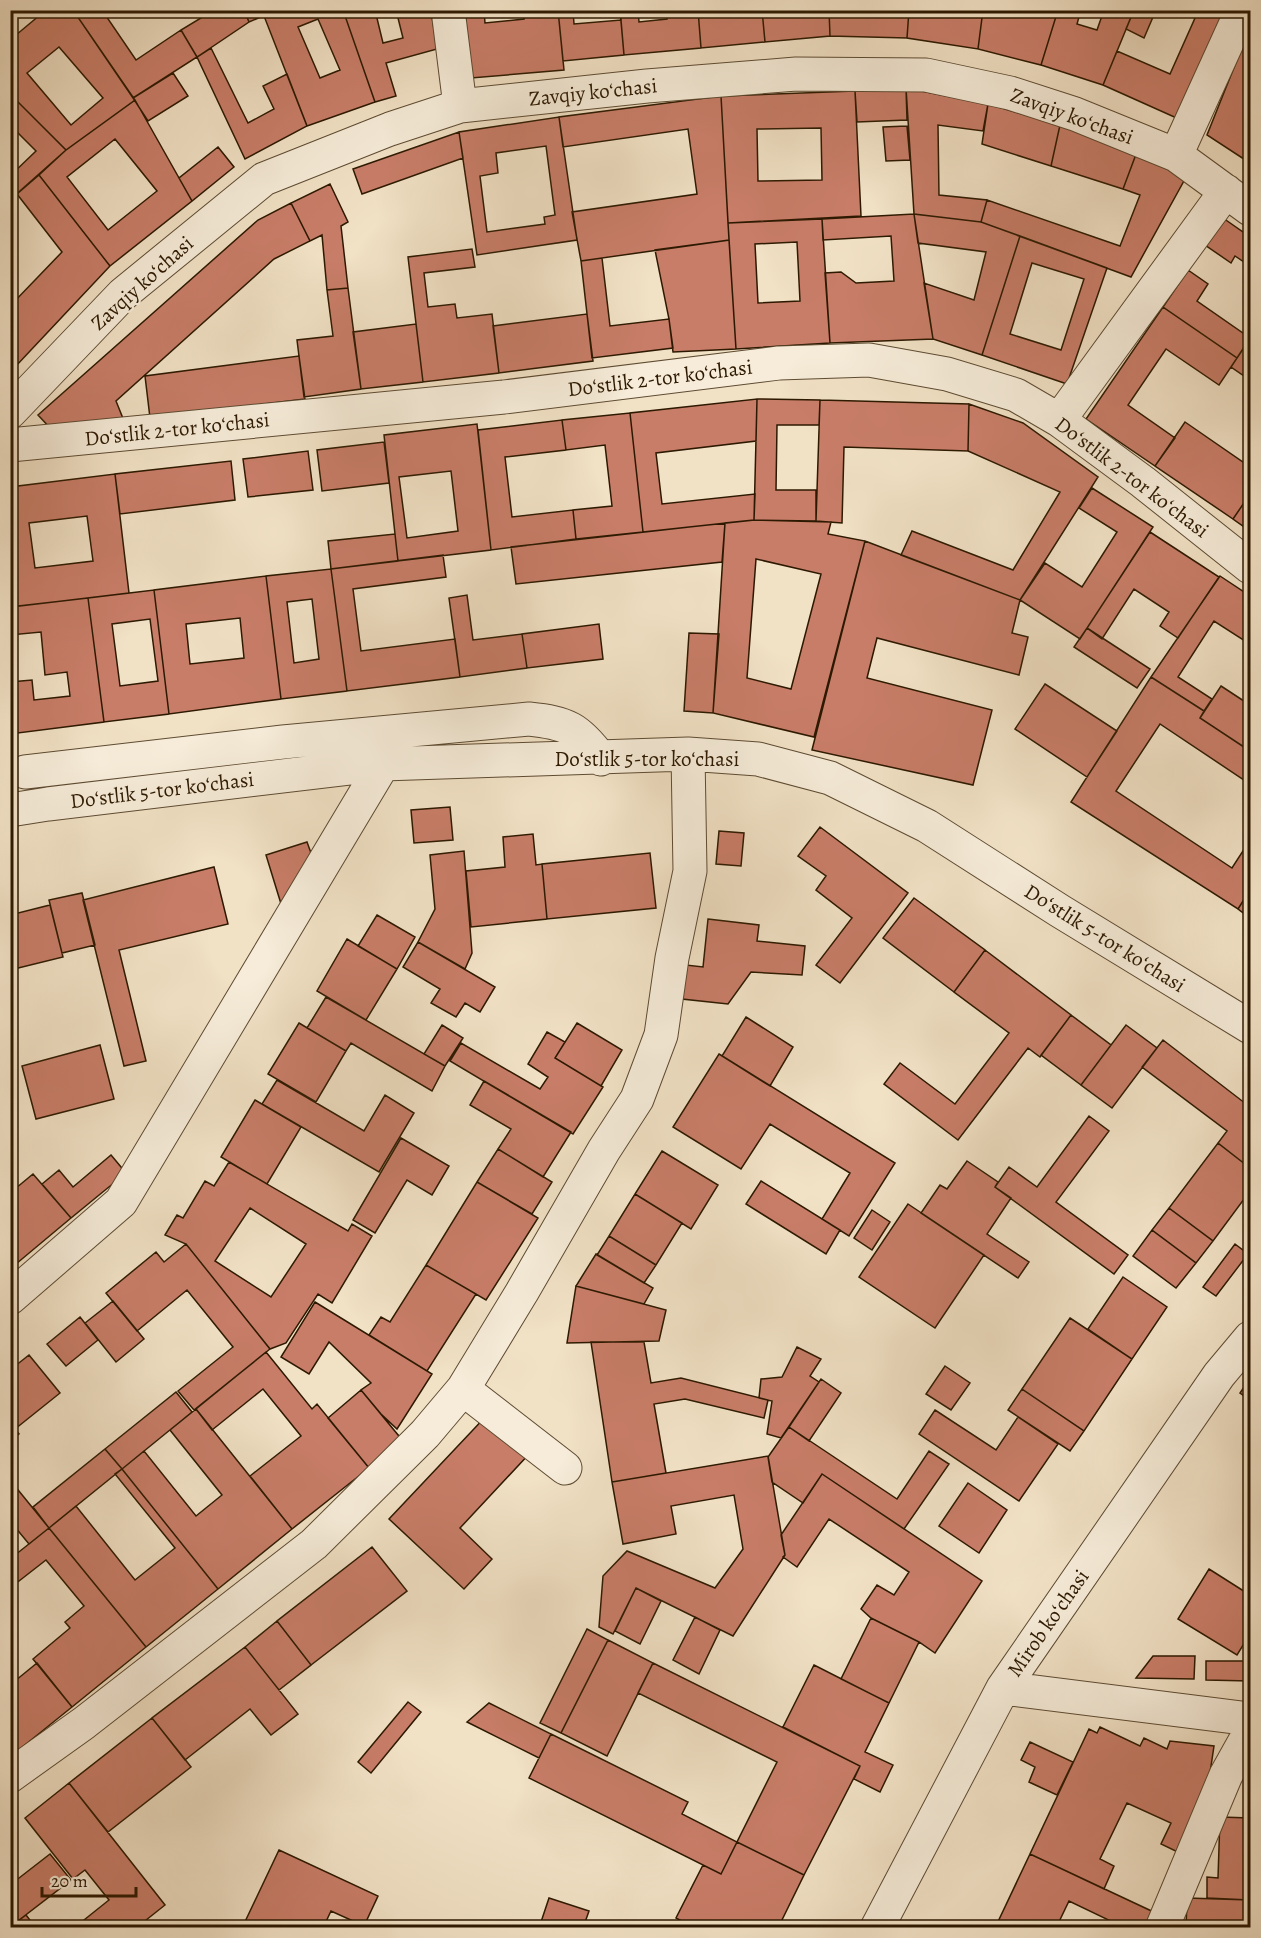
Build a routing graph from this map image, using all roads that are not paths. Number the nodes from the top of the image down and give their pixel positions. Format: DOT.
graph roads {
  1 [pos="448,10"];
  2 [pos="1242,10"];
  3 [pos="460,106"];
  4 [pos="1176,156"];
  5 [pos="1238,200"];
  6 [pos="10,412"];
  7 [pos="1059,420"];
  8 [pos="10,445"];
  9 [pos="1251,567"];
  10 [pos="688,754"];
  11 [pos="601,759"];
  12 [pos="383,764"];
  13 [pos="25,772"];
  14 [pos="10,810"];
  15 [pos="1251,1027"];
  16 [pos="10,1298"];
  17 [pos="1251,1338"];
  18 [pos="463,1389"];
  19 [pos="565,1468"];
  20 [pos="1003,1688"];
  21 [pos="1251,1719"];
  22 [pos="1251,1732"];
  23 [pos="10,1776"];
  24 [pos="878,1928"];
  25 [pos="1162,1928"];
  1 -- 3 [label="street"];
  2 -- 4 [label="street"];
  3 -- 4 [label="street, Zavqiy koʻchasi"];
  3 -- 6 [label="street, Zavqiy koʻchasi"];
  4 -- 5 [label="street, Zavqiy koʻchasi"];
  5 -- 7 [label="street"];
  7 -- 8 [label="street, Doʻstlik 2-tor koʻchasi"];
  7 -- 9 [label="street, Doʻstlik 2-tor koʻchasi"];
  10 -- 11 [label="street, Doʻstlik 5-tor koʻchasi"];
  10 -- 15 [label="street, Doʻstlik 5-tor koʻchasi"];
  10 -- 18 [label="street"];
  11 -- 12 [label="street, Doʻstlik 5-tor koʻchasi"];
  11 -- 13 [label="street"];
  12 -- 14 [label="street, Doʻstlik 5-tor koʻchasi"];
  12 -- 16 [label="street"];
  17 -- 20 [label="street, Mirob koʻchasi"];
  18 -- 19 [label="street"];
  18 -- 23 [label="street"];
  20 -- 21 [label="street"];
  20 -- 24 [label="street, Mirob koʻchasi"];
  22 -- 25 [label="street"];
}
